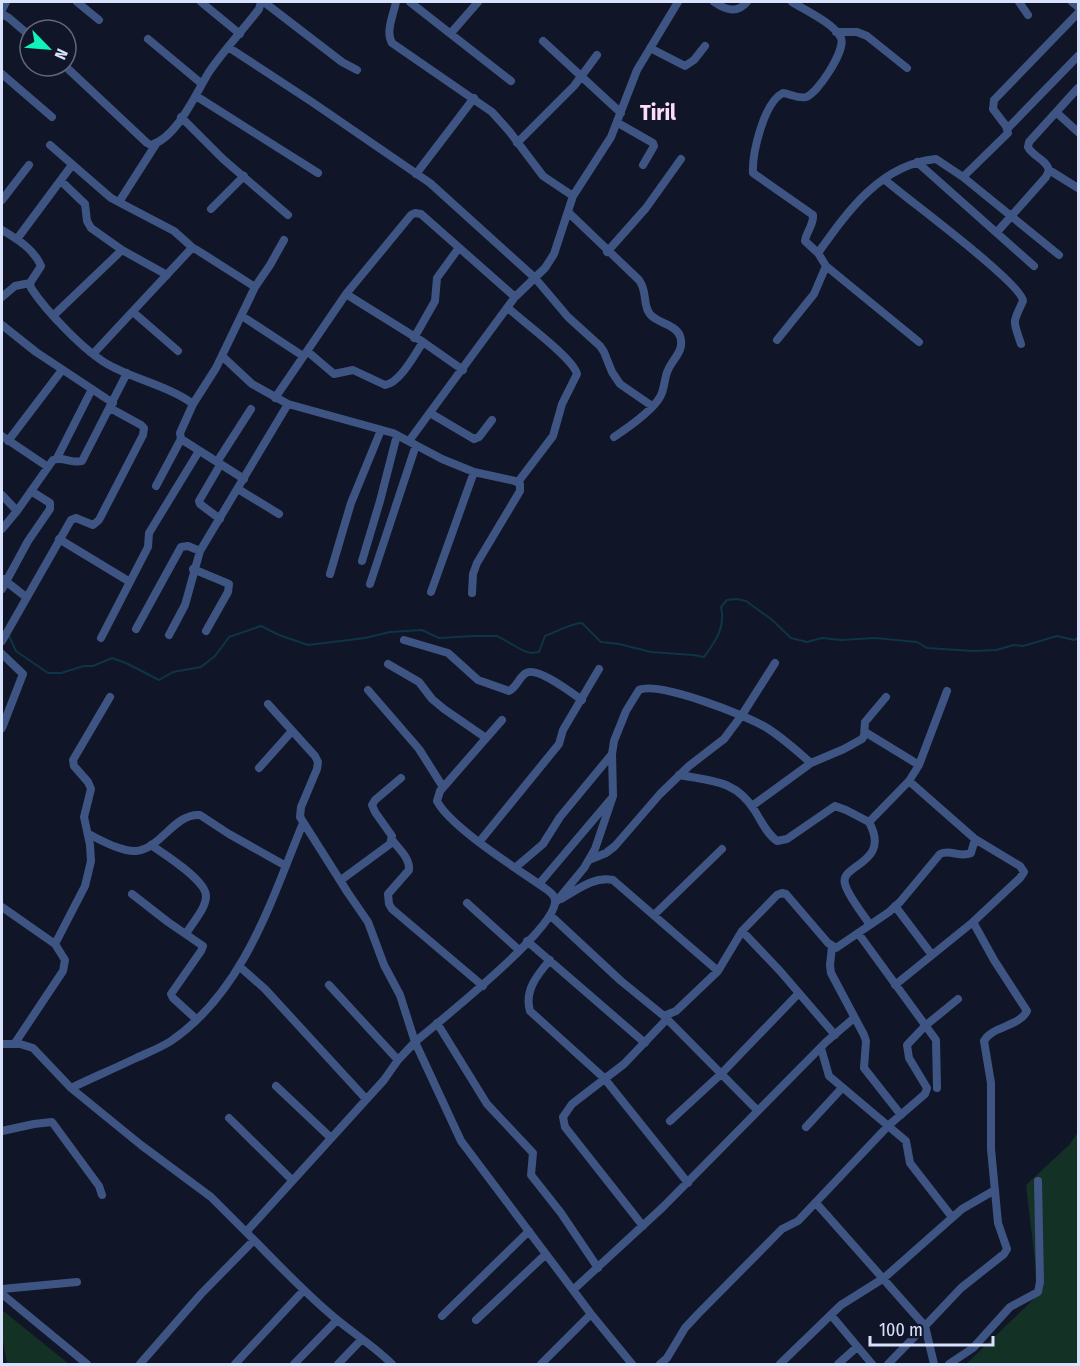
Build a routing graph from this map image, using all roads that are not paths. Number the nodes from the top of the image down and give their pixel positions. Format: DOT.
graph roads {
  1 [pos="6,2"];
  2 [pos="77,2"];
  3 [pos="201,2"];
  4 [pos="263,2"];
  5 [pos="396,2"];
  6 [pos="410,2"];
  7 [pos="478,2"];
  8 [pos="678,2"];
  9 [pos="714,2"];
  10 [pos="747,2"];
  11 [pos="792,2"];
  12 [pos="1019,2"];
  13 [pos="1072,2"];
  14 [pos="1078,7"];
  15 [pos="2,12"];
  16 [pos="1078,13"];
  17 [pos="1028,15"];
  18 [pos="99,20"];
  19 [pos="18,26"];
  20 [pos="836,32"];
  21 [pos="451,33"];
  22 [pos="240,34"];
  23 [pos="148,39"];
  24 [pos="543,40"];
  25 [pos="705,46"];
  26 [pos="228,48"];
  27 [pos="650,48"];
  28 [pos="597,56"];
  29 [pos="1078,56"];
  30 [pos="907,68"];
  31 [pos="357,70"];
  32 [pos="2,74"];
  33 [pos="582,76"];
  34 [pos="78,78"];
  35 [pos="511,81"];
  36 [pos="202,84"];
  37 [pos="1078,88"];
  38 [pos="195,96"];
  39 [pos="474,98"];
  40 [pos="621,112"];
  41 [pos="1056,112"];
  42 [pos="52,117"];
  43 [pos="181,117"];
  44 [pos="618,123"];
  45 [pos="1007,129"];
  46 [pos="1078,132"];
  47 [pos="518,143"];
  48 [pos="156,144"];
  49 [pos="50,145"];
  50 [pos="681,159"];
  51 [pos="916,162"];
  52 [pos="29,165"];
  53 [pos="72,165"];
  54 [pos="643,165"];
  55 [pos="1049,170"];
  56 [pos="318,173"];
  57 [pos="416,174"];
  58 [pos="244,176"];
  59 [pos="963,177"];
  60 [pos="884,179"];
  61 [pos="61,181"];
  62 [pos="1078,189"];
  63 [pos="573,196"];
  64 [pos="2,200"];
  65 [pos="119,202"];
  66 [pos="211,209"];
  67 [pos="568,212"];
  68 [pos="288,214"];
  69 [pos="1012,216"];
  70 [pos="2,231"];
  71 [pos="997,232"];
  72 [pos="17,239"];
  73 [pos="284,240"];
  74 [pos="193,248"];
  75 [pos="458,249"];
  76 [pos="122,250"];
  77 [pos="814,250"];
  78 [pos="608,252"];
  79 [pos="1059,255"];
  80 [pos="826,266"];
  81 [pos="1034,266"];
  82 [pos="167,275"];
  83 [pos="535,279"];
  84 [pos="30,283"];
  85 [pos="255,286"];
  86 [pos="346,294"];
  87 [pos="2,297"];
  88 [pos="515,297"];
  89 [pos="507,308"];
  90 [pos="133,312"];
  91 [pos="54,315"];
  92 [pos="242,316"];
  93 [pos="2,325"];
  94 [pos="414,338"];
  95 [pos="777,340"];
  96 [pos="423,342"];
  97 [pos="919,342"];
  98 [pos="1021,344"];
  99 [pos="178,351"];
  100 [pos="305,353"];
  101 [pos="93,354"];
  102 [pos="222,356"];
  103 [pos="62,370"];
  104 [pos="463,370"];
  105 [pos="128,373"];
  106 [pos="92,389"];
  107 [pos="275,398"];
  108 [pos="193,404"];
  109 [pos="288,404"];
  110 [pos="112,406"];
  111 [pos="652,406"];
  112 [pos="251,409"];
  113 [pos="430,413"];
  114 [pos="492,420"];
  115 [pos="381,430"];
  116 [pos="397,435"];
  117 [pos="614,437"];
  118 [pos="181,438"];
  119 [pos="5,439"];
  120 [pos="413,443"];
  121 [pos="199,451"];
  122 [pos="57,458"];
  123 [pos="219,464"];
  124 [pos="48,467"];
  125 [pos="474,472"];
  126 [pos="244,479"];
  127 [pos="518,482"];
  128 [pos="156,486"];
  129 [pos="238,489"];
  130 [pos="31,491"];
  131 [pos="2,495"];
  132 [pos="17,511"];
  133 [pos="279,514"];
  134 [pos="220,519"];
  135 [pos="2,529"];
  136 [pos="59,539"];
  137 [pos="200,551"];
  138 [pos="362,561"];
  139 [pos="194,568"];
  140 [pos="330,574"];
  141 [pos="3,582"];
  142 [pos="130,582"];
  143 [pos="370,584"];
  144 [pos="431,592"];
  145 [pos="472,593"];
  146 [pos="26,597"];
  147 [pos="136,629"];
  148 [pos="206,631"];
  149 [pos="169,635"];
  150 [pos="101,638"];
  151 [pos="2,639"];
  152 [pos="404,639"];
  153 [pos="2,654"];
  154 [pos="775,663"];
  155 [pos="388,664"];
  156 [pos="600,669"];
  157 [pos="368,690"];
  158 [pos="947,691"];
  159 [pos="110,697"];
  160 [pos="886,697"];
  161 [pos="582,700"];
  162 [pos="268,704"];
  163 [pos="742,715"];
  164 [pos="502,720"];
  165 [pos="2,728"];
  166 [pos="292,731"];
  167 [pos="865,732"];
  168 [pos="486,738"];
  169 [pos="612,754"];
  170 [pos="811,762"];
  171 [pos="919,765"];
  172 [pos="259,768"];
  173 [pos="679,775"];
  174 [pos="401,778"];
  175 [pos="909,781"];
  176 [pos="443,787"];
  177 [pos="614,796"];
  178 [pos="752,806"];
  179 [pos="869,822"];
  180 [pos="303,823"];
  181 [pos="88,834"];
  182 [pos="975,839"];
  183 [pos="392,840"];
  184 [pos="480,841"];
  185 [pos="151,845"];
  186 [pos="722,849"];
  187 [pos="590,860"];
  188 [pos="286,866"];
  189 [pos="516,867"];
  190 [pos="341,880"];
  191 [pos="539,884"];
  192 [pos="132,894"];
  193 [pos="556,902"];
  194 [pos="467,903"];
  195 [pos="895,906"];
  196 [pos="2,907"];
  197 [pos="550,915"];
  198 [pos="654,915"];
  199 [pos="973,922"];
  200 [pos="870,925"];
  201 [pos="742,931"];
  202 [pos="858,933"];
  203 [pos="186,934"];
  204 [pos="527,941"];
  205 [pos="55,944"];
  206 [pos="832,947"];
  207 [pos="519,950"];
  208 [pos="932,955"];
  209 [pos="550,960"];
  210 [pos="239,966"];
  211 [pos="718,971"];
  212 [pos="329,984"];
  213 [pos="895,985"];
  214 [pos="483,986"];
  215 [pos="799,993"];
  216 [pos="958,999"];
  217 [pos="666,1017"];
  218 [pos="854,1017"];
  219 [pos="196,1019"];
  220 [pos="437,1023"];
  221 [pos="925,1026"];
  222 [pos="835,1035"];
  223 [pos="415,1042"];
  224 [pos="645,1042"];
  225 [pos="15,1043"];
  226 [pos="2,1044"];
  227 [pos="821,1048"];
  228 [pos="398,1060"];
  229 [pos="721,1074"];
  230 [pos="604,1078"];
  231 [pos="276,1086"];
  232 [pos="71,1088"];
  233 [pos="842,1088"];
  234 [pos="937,1088"];
  235 [pos="366,1099"];
  236 [pos="758,1112"];
  237 [pos="901,1115"];
  238 [pos="229,1118"];
  239 [pos="670,1121"];
  240 [pos="888,1125"];
  241 [pos="806,1126"];
  242 [pos="2,1131"];
  243 [pos="331,1138"];
  244 [pos="292,1180"];
  245 [pos="1038,1181"];
  246 [pos="688,1183"];
  247 [pos="995,1190"];
  248 [pos="102,1195"];
  249 [pos="816,1203"];
  250 [pos="952,1217"];
  251 [pos="643,1226"];
  252 [pos="528,1231"];
  253 [pos="246,1232"];
  254 [pos="254,1240"];
  255 [pos="546,1254"];
  256 [pos="598,1268"];
  257 [pos="884,1278"];
  258 [pos="77,1282"];
  259 [pos="2,1289"];
  260 [pos="304,1290"];
  261 [pos="573,1290"];
  262 [pos="2,1294"];
  263 [pos="591,1314"];
  264 [pos="831,1315"];
  265 [pos="442,1316"];
  266 [pos="337,1320"];
  267 [pos="476,1320"];
  268 [pos="926,1326"];
  269 [pos="362,1339"];
  270 [pos="857,1347"];
  271 [pos="87,1365"];
  272 [pos="140,1365"];
  273 [pos="236,1365"];
  274 [pos="294,1365"];
  275 [pos="338,1365"];
  276 [pos="392,1365"];
  277 [pos="541,1365"];
  278 [pos="632,1365"];
  279 [pos="660,1365"];
  280 [pos="780,1365"];
  281 [pos="838,1365"];
  282 [pos="872,1365"];
  283 [pos="888,1365"];
  284 [pos="934,1365"];
  285 [pos="949,1365"];
  1 -- 15 [label="street"];
  2 -- 18 [label="street"];
  3 -- 22 [label="street"];
  4 -- 22 [label="street"];
  4 -- 31 [label="street"];
  5 -- 39 [label="street"];
  6 -- 21 [label="street"];
  7 -- 21 [label="street"];
  8 -- 27 [label="street"];
  9 -- 10 [label="street"];
  11 -- 20 [label="street"];
  12 -- 17 [label="street"];
  13 -- 14 [label="street"];
  15 -- 19 [label="street"];
  16 -- 45 [label="street"];
  20 -- 30 [label="street"];
  20 -- 77 [label="street"];
  21 -- 35 [label="street"];
  22 -- 26 [label="street"];
  23 -- 36 [label="street"];
  24 -- 33 [label="street"];
  25 -- 27 [label="street"];
  26 -- 36 [label="street"];
  26 -- 57 [label="street"];
  27 -- 40 [label="street"];
  28 -- 33 [label="street"];
  29 -- 45 [label="street"];
  32 -- 42 [label="street"];
  33 -- 40 [label="street"];
  33 -- 47 [label="street"];
  34 -- 48 [label="street"];
  36 -- 38 [label="street"];
  37 -- 41 [label="street"];
  38 -- 43 [label="street"];
  38 -- 56 [label="street"];
  39 -- 47 [label="street"];
  39 -- 57 [label="street"];
  40 -- 44 [label="street"];
  41 -- 46 [label="street"];
  41 -- 55 [label="street"];
  43 -- 48 [label="street"];
  43 -- 58 [label="street"];
  44 -- 54 [label="street"];
  44 -- 63 [label="street"];
  45 -- 59 [label="street"];
  47 -- 63 [label="street"];
  48 -- 65 [label="street"];
  49 -- 53 [label="street"];
  50 -- 78 [label="street"];
  51 -- 59 [label="street"];
  51 -- 60 [label="street"];
  51 -- 71 [label="street"];
  52 -- 64 [label="street"];
  53 -- 61 [label="street"];
  53 -- 65 [label="street"];
  55 -- 62 [label="street"];
  55 -- 69 [label="street"];
  57 -- 83 [label="street"];
  58 -- 66 [label="street"];
  58 -- 68 [label="street"];
  59 -- 69 [label="street"];
  60 -- 77 [label="street"];
  60 -- 98 [label="street"];
  61 -- 72 [label="street"];
  61 -- 76 [label="street"];
  63 -- 67 [label="street"];
  65 -- 74 [label="street"];
  67 -- 78 [label="street"];
  67 -- 83 [label="street"];
  69 -- 71 [label="street"];
  69 -- 79 [label="street"];
  70 -- 72 [label="street"];
  71 -- 81 [label="street"];
  72 -- 84 [label="street"];
  73 -- 85 [label="street"];
  74 -- 82 [label="street"];
  74 -- 85 [label="street"];
  75 -- 86 [label="street"];
  75 -- 88 [label="street"];
  75 -- 94 [label="street"];
  76 -- 82 [label="street"];
  76 -- 91 [label="street"];
  77 -- 80 [label="street"];
  78 -- 111 [label="street"];
  80 -- 95 [label="street"];
  80 -- 97 [label="street"];
  82 -- 90 [label="street"];
  83 -- 88 [label="street"];
  83 -- 111 [label="street"];
  84 -- 87 [label="street"];
  84 -- 91 [label="street"];
  85 -- 92 [label="street"];
  86 -- 94 [label="street"];
  86 -- 100 [label="street"];
  88 -- 89 [label="street"];
  89 -- 104 [label="street"];
  89 -- 127 [label="street"];
  90 -- 99 [label="street"];
  90 -- 101 [label="street"];
  91 -- 101 [label="street"];
  92 -- 100 [label="street"];
  92 -- 102 [label="street"];
  93 -- 103 [label="street"];
  94 -- 96 [label="street"];
  96 -- 100 [label="street"];
  96 -- 104 [label="street"];
  100 -- 107 [label="street"];
  101 -- 105 [label="street"];
  102 -- 107 [label="street"];
  102 -- 108 [label="street"];
  103 -- 106 [label="street"];
  103 -- 119 [label="street"];
  104 -- 113 [label="street"];
  105 -- 108 [label="street"];
  105 -- 110 [label="street"];
  106 -- 110 [label="street"];
  106 -- 122 [label="street"];
  107 -- 109 [label="street"];
  108 -- 118 [label="street"];
  109 -- 115 [label="street"];
  109 -- 126 [label="street"];
  110 -- 122 [label="street"];
  110 -- 136 [label="street"];
  111 -- 117 [label="street"];
  112 -- 123 [label="street"];
  113 -- 114 [label="street"];
  113 -- 120 [label="street"];
  115 -- 116 [label="street"];
  115 -- 140 [label="street"];
  116 -- 120 [label="street"];
  116 -- 138 [label="street"];
  118 -- 121 [label="street"];
  118 -- 128 [label="street"];
  119 -- 124 [label="street"];
  120 -- 125 [label="street"];
  120 -- 143 [label="street"];
  121 -- 123 [label="street"];
  121 -- 142 [label="street"];
  122 -- 124 [label="street"];
  123 -- 126 [label="street"];
  123 -- 134 [label="street"];
  124 -- 130 [label="street"];
  125 -- 127 [label="street"];
  125 -- 144 [label="street"];
  126 -- 129 [label="street"];
  127 -- 145 [label="street"];
  129 -- 133 [label="street"];
  129 -- 134 [label="street"];
  130 -- 132 [label="street"];
  130 -- 141 [label="street"];
  131 -- 132 [label="street"];
  132 -- 135 [label="street"];
  134 -- 137 [label="street"];
  136 -- 142 [label="street"];
  136 -- 146 [label="street"];
  137 -- 139 [label="street"];
  137 -- 147 [label="street"];
  139 -- 148 [label="street"];
  139 -- 149 [label="street"];
  141 -- 146 [label="street"];
  142 -- 150 [label="street"];
  146 -- 151 [label="street"];
  152 -- 161 [label="street"];
  153 -- 165 [label="street"];
  154 -- 163 [label="street"];
  155 -- 168 [label="street"];
  156 -- 161 [label="street"];
  157 -- 176 [label="street"];
  158 -- 171 [label="street"];
  159 -- 181 [label="street"];
  160 -- 167 [label="street"];
  161 -- 184 [label="street"];
  162 -- 166 [label="street"];
  163 -- 169 [label="street"];
  163 -- 170 [label="street"];
  163 -- 173 [label="street"];
  164 -- 168 [label="street"];
  166 -- 172 [label="street"];
  166 -- 180 [label="street"];
  167 -- 170 [label="street"];
  167 -- 171 [label="street"];
  168 -- 176 [label="street"];
  169 -- 177 [label="street"];
  169 -- 189 [label="street"];
  170 -- 178 [label="street"];
  171 -- 175 [label="street"];
  173 -- 178 [label="street"];
  173 -- 187 [label="street"];
  174 -- 183 [label="street"];
  175 -- 179 [label="street"];
  175 -- 182 [label="street"];
  176 -- 184 [label="street"];
  177 -- 187 [label="street"];
  177 -- 191 [label="street"];
  178 -- 179 [label="street"];
  179 -- 200 [label="street"];
  180 -- 188 [label="street"];
  180 -- 190 [label="street"];
  181 -- 185 [label="street"];
  181 -- 205 [label="street"];
  182 -- 195 [label="street"];
  182 -- 199 [label="street"];
  183 -- 190 [label="street"];
  183 -- 214 [label="street"];
  184 -- 189 [label="street"];
  185 -- 188 [label="street"];
  185 -- 203 [label="street"];
  186 -- 198 [label="street"];
  187 -- 193 [label="street"];
  188 -- 210 [label="street"];
  189 -- 191 [label="street"];
  190 -- 223 [label="street"];
  191 -- 193 [label="street"];
  192 -- 203 [label="street"];
  193 -- 197 [label="street"];
  193 -- 198 [label="street"];
  194 -- 207 [label="street"];
  195 -- 200 [label="street"];
  195 -- 208 [label="street"];
  196 -- 205 [label="street"];
  197 -- 204 [label="street"];
  197 -- 217 [label="street"];
  198 -- 211 [label="street"];
  199 -- 208 [label="street"];
  199 -- 247 [label="street"];
  200 -- 202 [label="street"];
  201 -- 206 [label="street"];
  201 -- 211 [label="street"];
  201 -- 215 [label="street"];
  202 -- 206 [label="street"];
  202 -- 213 [label="street"];
  203 -- 219 [label="street"];
  204 -- 207 [label="street"];
  204 -- 209 [label="street"];
  205 -- 225 [label="street"];
  206 -- 218 [label="street"];
  207 -- 214 [label="street"];
  208 -- 213 [label="street"];
  209 -- 224 [label="street"];
  209 -- 230 [label="street"];
  210 -- 219 [label="street"];
  210 -- 235 [label="street"];
  211 -- 217 [label="street"];
  212 -- 228 [label="street"];
  213 -- 221 [label="street"];
  214 -- 220 [label="street"];
  215 -- 222 [label="street"];
  215 -- 229 [label="street"];
  216 -- 221 [label="street"];
  217 -- 224 [label="street"];
  217 -- 229 [label="street"];
  218 -- 222 [label="street"];
  218 -- 237 [label="street"];
  219 -- 232 [label="street"];
  220 -- 223 [label="street"];
  220 -- 256 [label="street"];
  221 -- 234 [label="street"];
  221 -- 237 [label="street"];
  222 -- 227 [label="street"];
  223 -- 228 [label="street"];
  223 -- 252 [label="street"];
  224 -- 230 [label="street"];
  225 -- 226 [label="street"];
  225 -- 232 [label="street"];
  227 -- 233 [label="street"];
  227 -- 236 [label="street"];
  228 -- 235 [label="street"];
  229 -- 236 [label="street"];
  229 -- 239 [label="street"];
  230 -- 246 [label="street"];
  230 -- 251 [label="street"];
  231 -- 243 [label="street"];
  232 -- 253 [label="street"];
  233 -- 240 [label="street"];
  233 -- 241 [label="street"];
  235 -- 243 [label="street"];
  236 -- 246 [label="street"];
  237 -- 240 [label="street"];
  238 -- 244 [label="street"];
  240 -- 249 [label="street"];
  240 -- 250 [label="street"];
  242 -- 248 [label="street"];
  243 -- 244 [label="street"];
  244 -- 253 [label="street"];
  245 -- 285 [label="street"];
  246 -- 251 [label="street"];
  247 -- 250 [label="street"];
  247 -- 268 [label="street"];
  249 -- 257 [label="street"];
  249 -- 279 [label="street"];
  250 -- 257 [label="street"];
  251 -- 256 [label="street"];
  252 -- 255 [label="street"];
  252 -- 265 [label="street"];
  253 -- 254 [label="street"];
  254 -- 260 [label="street"];
  254 -- 272 [label="street"];
  255 -- 261 [label="street"];
  255 -- 267 [label="street"];
  256 -- 261 [label="street"];
  257 -- 264 [label="street"];
  257 -- 268 [label="street"];
  258 -- 259 [label="street"];
  260 -- 266 [label="street"];
  260 -- 273 [label="street"];
  261 -- 263 [label="street"];
  262 -- 271 [label="street"];
  263 -- 277 [label="street"];
  263 -- 278 [label="street"];
  264 -- 270 [label="street"];
  264 -- 280 [label="street"];
  266 -- 269 [label="street"];
  266 -- 274 [label="street"];
  268 -- 283 [label="street"];
  268 -- 284 [label="street"];
  269 -- 275 [label="street"];
  269 -- 276 [label="street"];
  270 -- 281 [label="street"];
  270 -- 282 [label="street"];
}
